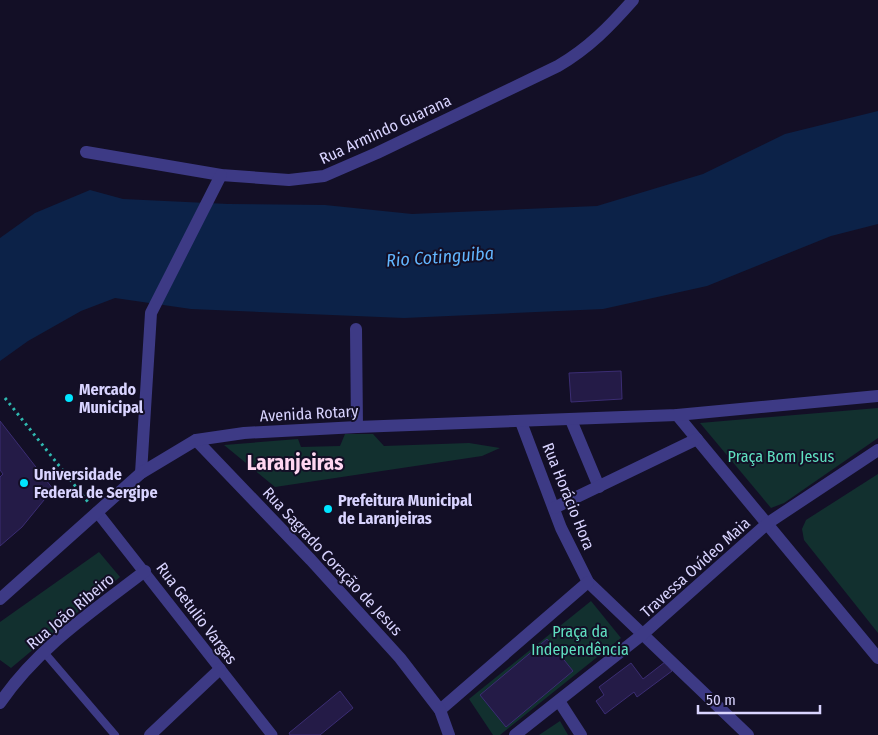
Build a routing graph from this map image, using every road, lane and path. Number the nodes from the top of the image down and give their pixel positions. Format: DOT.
graph roads {
  1 [pos="633,0"];
  2 [pos="86,152"];
  3 [pos="221,175"];
  4 [pos="356,329"];
  5 [pos="878,396"];
  6 [pos="5,398"];
  7 [pos="677,415"];
  8 [pos="571,420"];
  9 [pos="521,422"];
  10 [pos="357,427"];
  11 [pos="697,439"];
  12 [pos="196,440"];
  13 [pos="878,450"];
  14 [pos="141,473"];
  15 [pos="599,487"];
  16 [pos="554,508"];
  17 [pos="97,512"];
  18 [pos="768,523"];
  19 [pos="145,571"];
  20 [pos="588,582"];
  21 [pos="0,599"];
  22 [pos="644,634"];
  23 [pos="43,651"];
  24 [pos="878,658"];
  25 [pos="220,669"];
  26 [pos="5,684"];
  27 [pos="560,701"];
  28 [pos="0,703"];
  29 [pos="440,710"];
  30 [pos="115,735"];
  31 [pos="150,735"];
  32 [pos="272,735"];
  33 [pos="449,735"];
  34 [pos="515,735"];
  35 [pos="581,735"];
  36 [pos="748,735"];
  1 -- 3 [label="street, Rua Armindo Guarana"];
  2 -- 3 [label="street, Rua Armindo Guarana"];
  3 -- 14 [label="street"];
  4 -- 10 [label="street"];
  5 -- 7 [label="street"];
  6 -- 17 [label="path"];
  7 -- 8 [label="street, Avenida Rotary"];
  7 -- 11 [label="street"];
  8 -- 9 [label="street, Avenida Rotary"];
  8 -- 15 [label="street"];
  9 -- 10 [label="street, Avenida Rotary"];
  9 -- 16 [label="street, Rua Horácio Hora"];
  10 -- 12 [label="street, Avenida Rotary"];
  11 -- 15 [label="street"];
  11 -- 18 [label="street"];
  12 -- 14 [label="street, Avenida Rotary"];
  12 -- 29 [label="street, Rua Sagrado Coração de Jesus"];
  13 -- 18 [label="street"];
  14 -- 17 [label="street, Avenida Rotary"];
  15 -- 16 [label="street"];
  16 -- 20 [label="street, Rua Horácio Hora"];
  17 -- 19 [label="street, Rua Getulio Vargas"];
  17 -- 21 [label="street, Avenida Rotary"];
  18 -- 22 [label="street, Travessa Ovídeo Maia"];
  18 -- 24 [label="street"];
  19 -- 23 [label="street, Rua João Ribeiro"];
  19 -- 25 [label="street, Rua Getulio Vargas"];
  20 -- 22 [label="street"];
  20 -- 29 [label="street"];
  22 -- 27 [label="street"];
  22 -- 36 [label="street"];
  23 -- 26 [label="street, Rua João Ribeiro"];
  23 -- 30 [label="lane"];
  25 -- 31 [label="street"];
  25 -- 32 [label="street, Rua Getulio Vargas"];
  26 -- 28 [label="street, Rua João Ribeiro"];
  27 -- 34 [label="street"];
  27 -- 35 [label="street"];
  29 -- 33 [label="street"];
}
